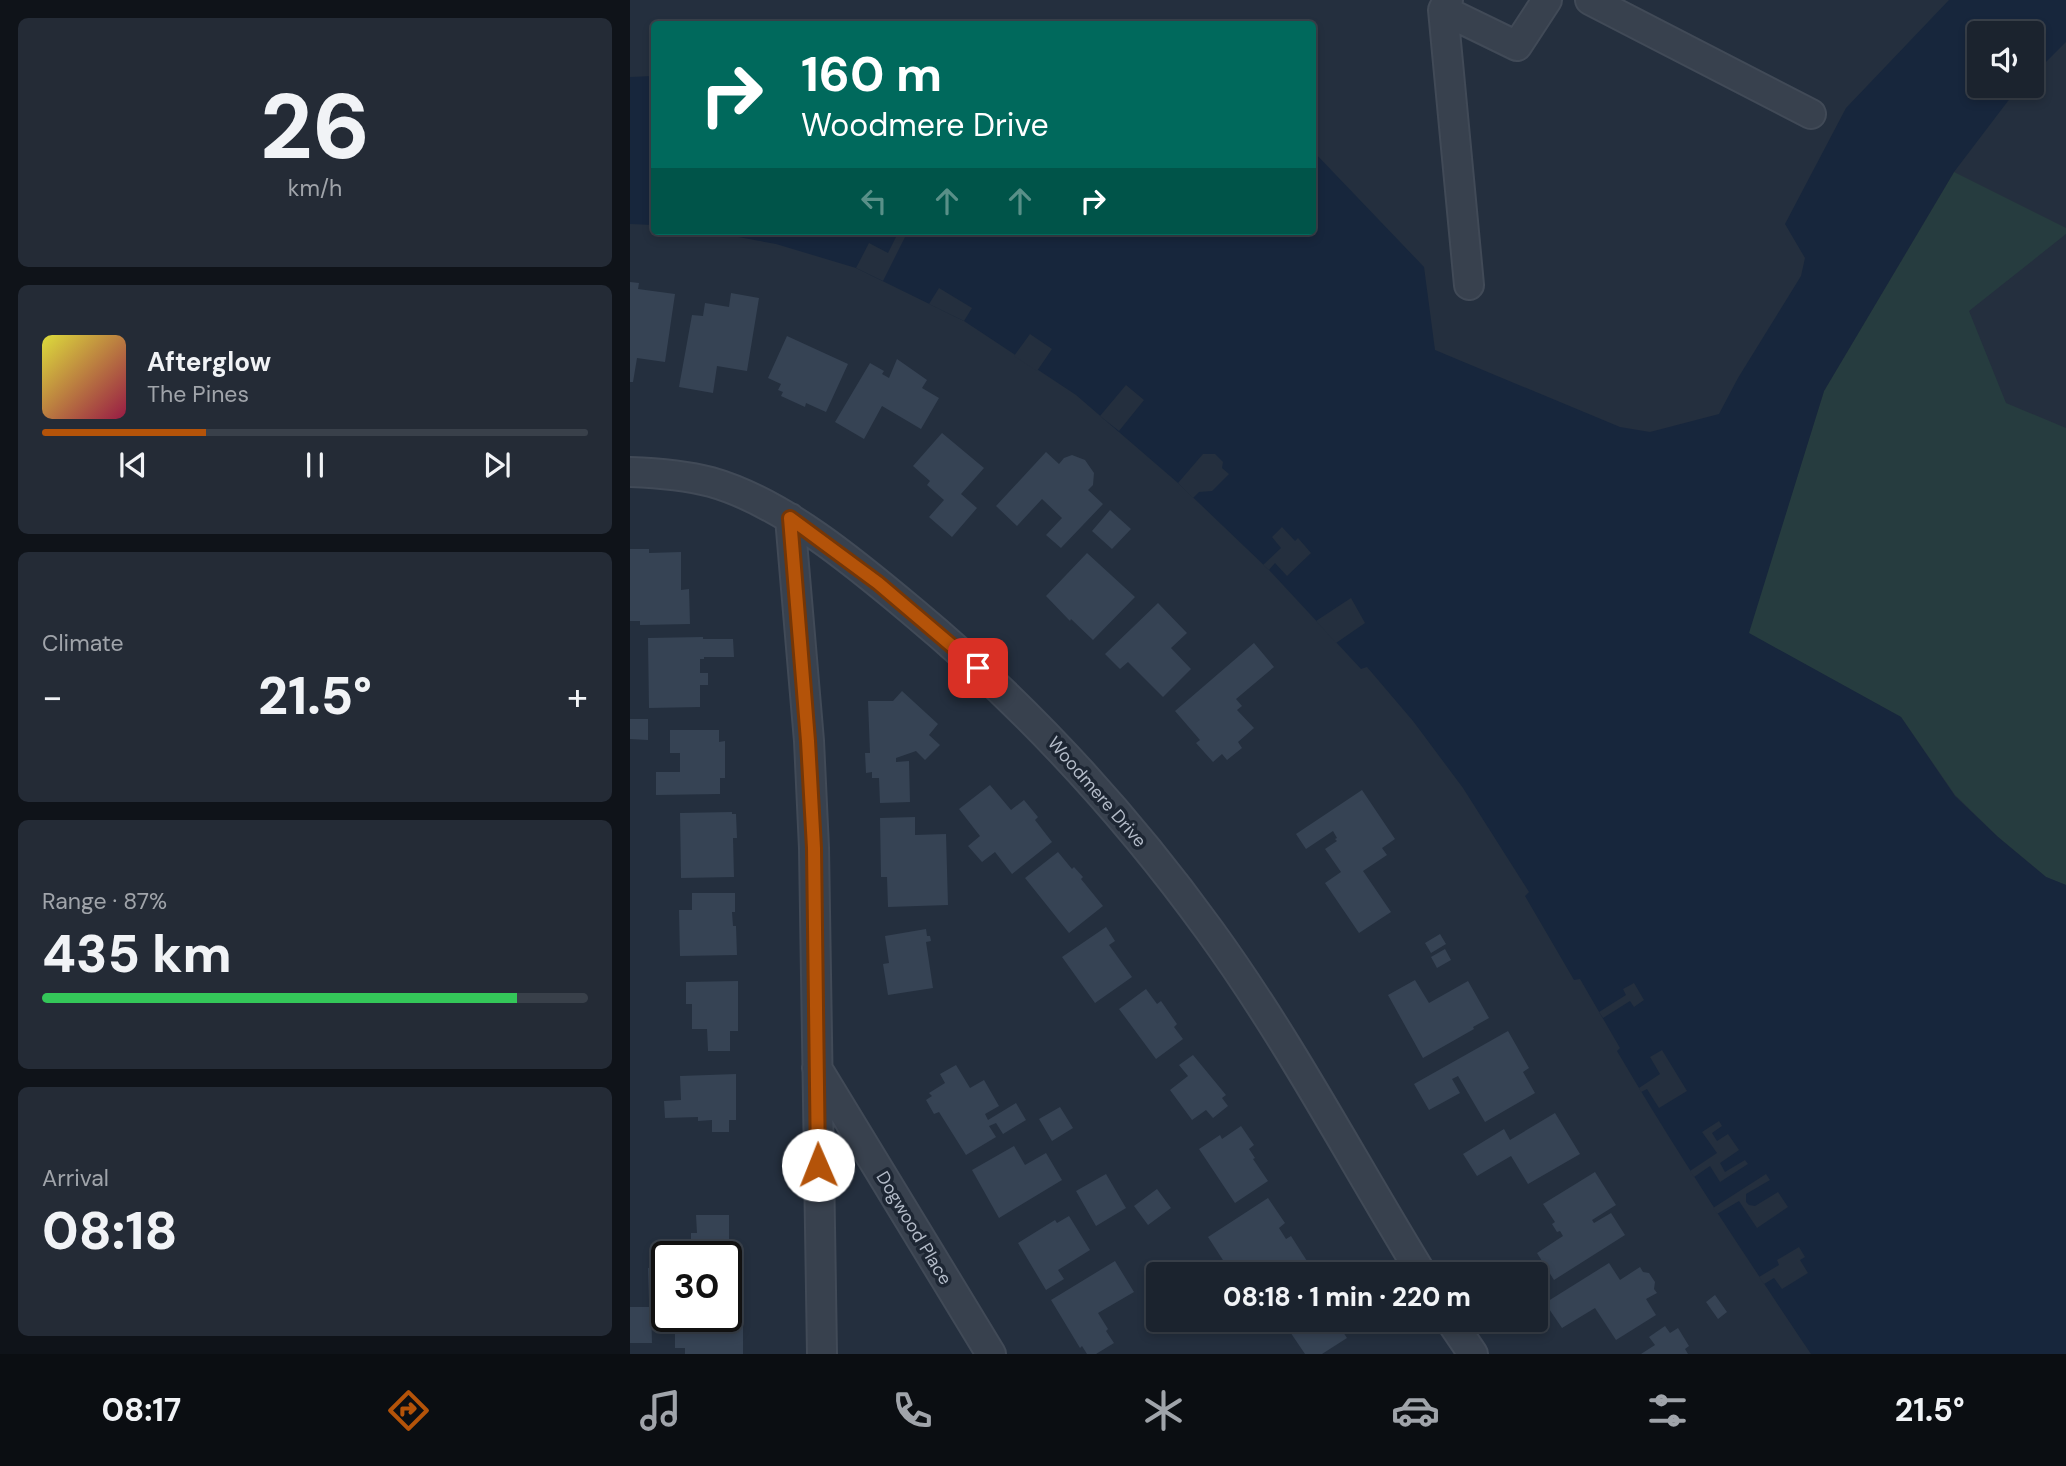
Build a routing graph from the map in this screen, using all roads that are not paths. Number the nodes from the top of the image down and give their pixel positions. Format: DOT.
graph roads {
  1 [pos="1547,0"];
  2 [pos="1590,0"];
  3 [pos="1445,5"];
  4 [pos="1811,114"];
  5 [pos="1469,285"];
  6 [pos="630,472"];
  7 [pos="790,518"];
  8 [pos="816,1065"];
  9 [pos="1415,1262"];
  10 [pos="1458,1332"];
  11 [pos="821,1354"];
  12 [pos="991,1354"];
  13 [pos="1473,1354"];
  1 -- 3 [label="street"];
  2 -- 4 [label="street"];
  3 -- 5 [label="street"];
  6 -- 7 [label="street, Woodmere Drive"];
  7 -- 8 [label="street"];
  7 -- 9 [label="street, Woodmere Drive"];
  8 -- 11 [label="street"];
  8 -- 12 [label="street, Dogwood Place"];
  10 -- 13 [label="street"];
}
